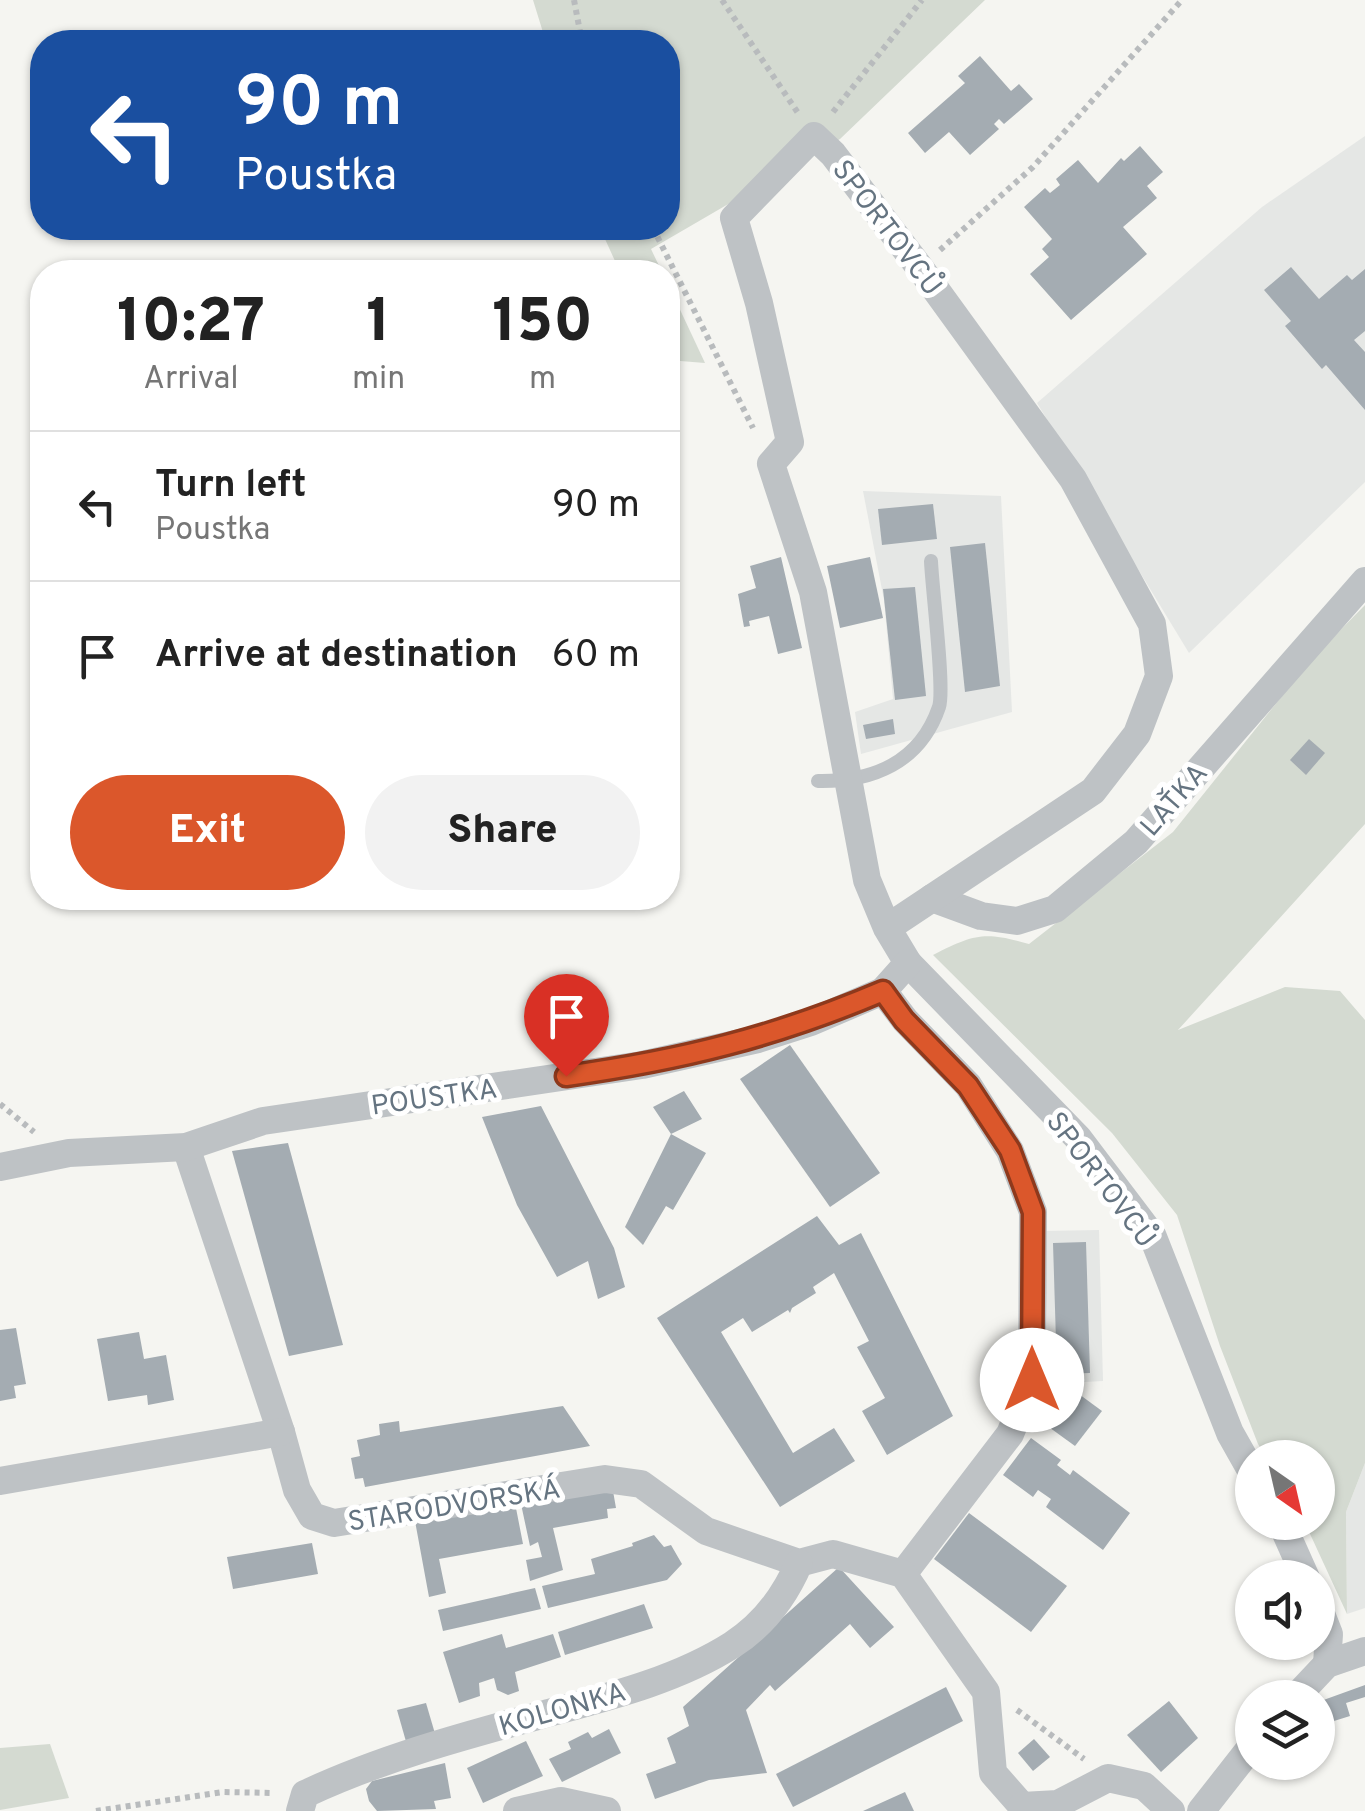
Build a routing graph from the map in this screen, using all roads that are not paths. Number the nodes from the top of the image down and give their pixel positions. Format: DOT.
graph roads {
  1 [pos="931,562"];
  2 [pos="1365,580"];
  3 [pos="818,781"];
  4 [pos="851,782"];
  5 [pos="932,898"];
  6 [pos="887,928"];
  7 [pos="908,962"];
  8 [pos="883,991"];
  9 [pos="186,1147"];
  10 [pos="0,1167"];
  11 [pos="281,1432"];
  12 [pos="1235,1442"];
  13 [pos="0,1482"];
  14 [pos="799,1563"];
  15 [pos="904,1574"];
  16 [pos="1365,1651"];
  17 [pos="1327,1660"];
  18 [pos="1327,1664"];
  19 [pos="1312,1680"];
  20 [pos="1235,1768"];
  21 [pos="302,1802"];
  22 [pos="1019,1808"];
  23 [pos="517,1811"];
  24 [pos="607,1811"];
  25 [pos="1170,1811"];
  26 [pos="1201,1811"];
  1 -- 4 [label="lane"];
  2 -- 5 [label="street, LAŤKA"];
  3 -- 4 [label="lane"];
  4 -- 5 [label="street, SPORTOVCŮ"];
  4 -- 6 [label="street, SPORTOVCŮ"];
  5 -- 6 [label="street, SPORTOVCŮ"];
  6 -- 7 [label="street, SPORTOVCŮ"];
  7 -- 8 [label="street, POUSTKA"];
  7 -- 12 [label="street, SPORTOVCŮ"];
  8 -- 9 [label="street, POUSTKA"];
  8 -- 15 [label="street"];
  9 -- 10 [label="street, POUSTKA"];
  9 -- 11 [label="street, STARODVORSKÁ"];
  11 -- 13 [label="street"];
  11 -- 14 [label="street, STARODVORSKÁ"];
  14 -- 15 [label="street, STARODVORSKÁ"];
  14 -- 21 [label="street, KOLONKA"];
  15 -- 22 [label="street"];
  16 -- 18 [label="street"];
  17 -- 18 [label="street"];
  18 -- 19 [label="street"];
  20 -- 26 [label="street"];
  22 -- 25 [label="street"];
  23 -- 24 [label="street"];
}
